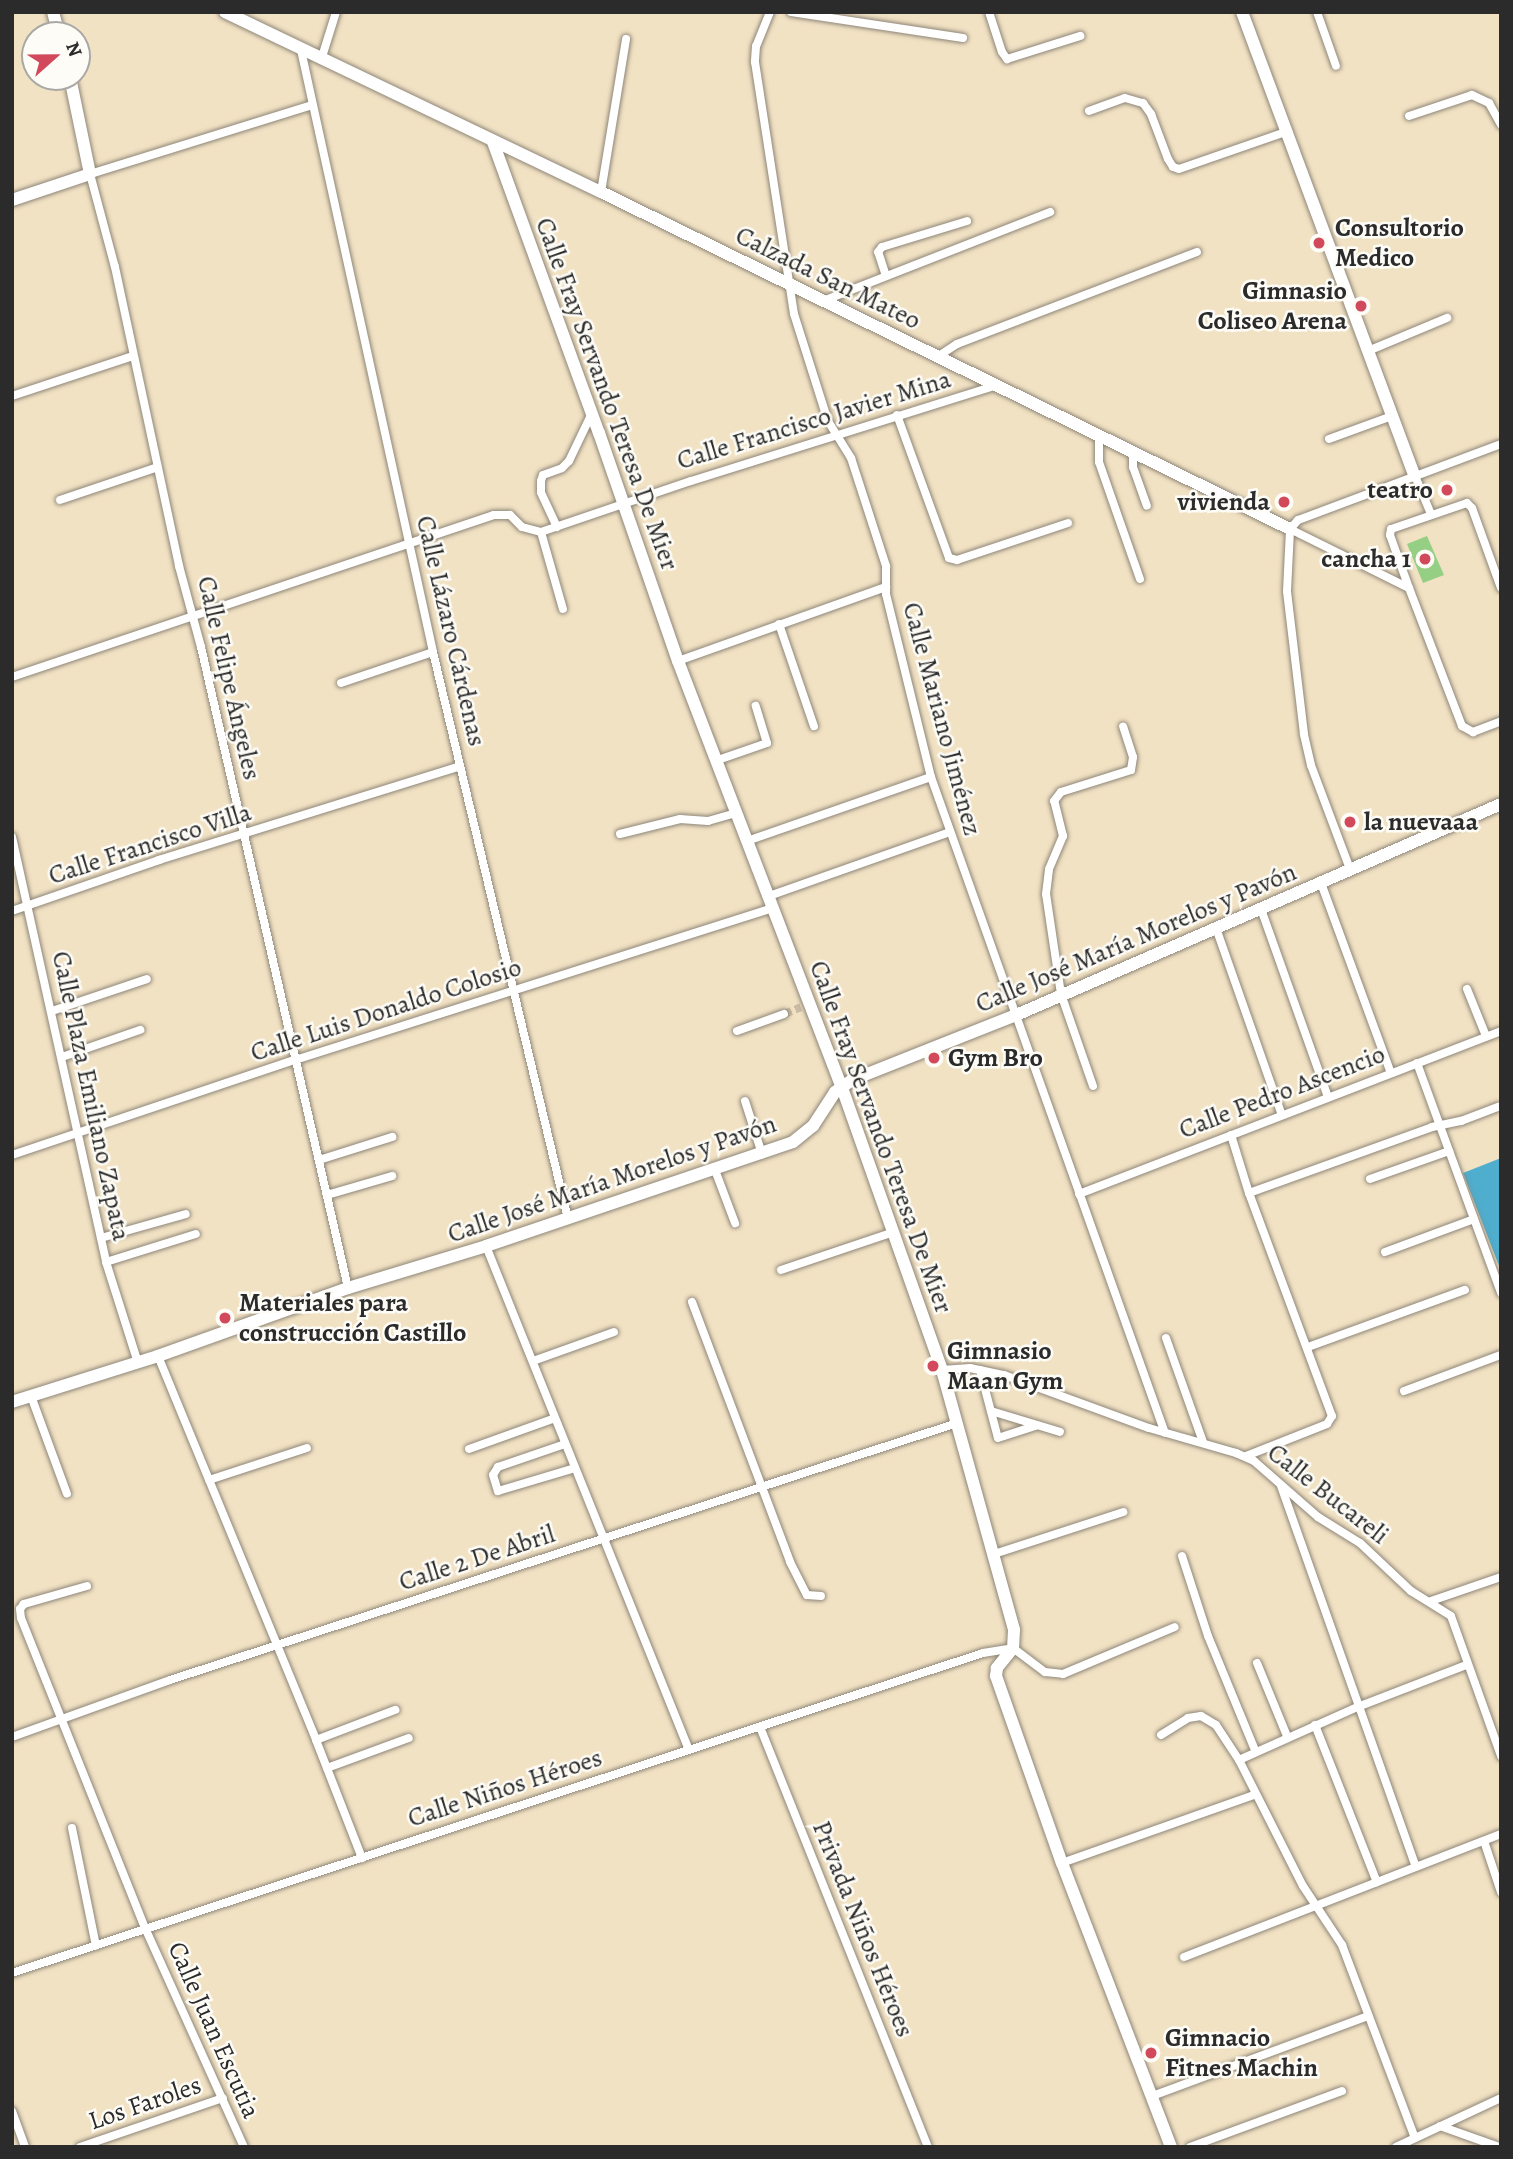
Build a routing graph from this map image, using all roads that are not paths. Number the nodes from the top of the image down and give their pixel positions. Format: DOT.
graph roads {
  1 [pos="225,12"];
  2 [pos="336,12"];
  3 [pos="770,12"];
  4 [pos="791,12"];
  5 [pos="989,12"];
  6 [pos="1242,12"];
  7 [pos="1317,12"];
  8 [pos="1080,36"];
  9 [pos="963,38"];
  10 [pos="626,39"];
  11 [pos="301,50"];
  12 [pos="321,60"];
  13 [pos="1336,66"];
  14 [pos="73,91"];
  15 [pos="312,105"];
  16 [pos="1088,111"];
  17 [pos="1409,117"];
  18 [pos="1501,125"];
  19 [pos="1285,132"];
  20 [pos="493,142"];
  21 [pos="90,174"];
  22 [pos="601,192"];
  23 [pos="12,201"];
  24 [pos="1050,212"];
  25 [pos="967,221"];
  26 [pos="1196,252"];
  27 [pos="886,276"];
  28 [pos="789,285"];
  29 [pos="823,301"];
  30 [pos="1447,318"];
  31 [pos="1368,351"];
  32 [pos="134,356"];
  33 [pos="937,357"];
  34 [pos="995,386"];
  35 [pos="12,396"];
  36 [pos="592,413"];
  37 [pos="897,415"];
  38 [pos="1392,416"];
  39 [pos="837,435"];
  40 [pos="1099,437"];
  41 [pos="1329,439"];
  42 [pos="1501,444"];
  43 [pos="1133,454"];
  44 [pos="158,467"];
  45 [pos="1415,476"];
  46 [pos="60,499"];
  47 [pos="624,504"];
  48 [pos="1147,506"];
  49 [pos="1431,514"];
  50 [pos="1068,523"];
  51 [pos="557,527"];
  52 [pos="1290,529"];
  53 [pos="541,532"];
  54 [pos="410,545"];
  55 [pos="1498,571"];
  56 [pos="1140,579"];
  57 [pos="886,587"];
  58 [pos="1409,587"];
  59 [pos="1501,588"];
  60 [pos="563,609"];
  61 [pos="193,618"];
  62 [pos="779,624"];
  63 [pos="433,652"];
  64 [pos="678,661"];
  65 [pos="12,677"];
  66 [pos="341,683"];
  67 [pos="756,706"];
  68 [pos="1501,721"];
  69 [pos="814,726"];
  70 [pos="1123,727"];
  71 [pos="715,761"];
  72 [pos="460,766"];
  73 [pos="931,777"];
  74 [pos="1501,804"];
  75 [pos="736,813"];
  76 [pos="950,832"];
  77 [pos="620,834"];
  78 [pos="242,835"];
  79 [pos="12,837"];
  80 [pos="747,841"];
  81 [pos="1350,869"];
  82 [pos="1321,883"];
  83 [pos="771,902"];
  84 [pos="27,906"];
  85 [pos="1261,909"];
  86 [pos="12,911"];
  87 [pos="1216,928"];
  88 [pos="147,979"];
  89 [pos="1467,989"];
  90 [pos="512,992"];
  91 [pos="1061,994"];
  92 [pos="51,1012"];
  93 [pos="784,1014"];
  94 [pos="1014,1016"];
  95 [pos="140,1030"];
  96 [pos="737,1031"];
  97 [pos="1501,1031"];
  98 [pos="1486,1037"];
  99 [pos="62,1057"];
  100 [pos="295,1060"];
  101 [pos="1417,1063"];
  102 [pos="1391,1073"];
  103 [pos="841,1085"];
  104 [pos="1093,1086"];
  105 [pos="1328,1097"];
  106 [pos="745,1101"];
  107 [pos="1498,1107"];
  108 [pos="1282,1115"];
  109 [pos="1439,1125"];
  110 [pos="79,1133"];
  111 [pos="1231,1135"];
  112 [pos="392,1137"];
  113 [pos="1449,1151"];
  114 [pos="762,1154"];
  115 [pos="12,1155"];
  116 [pos="319,1160"];
  117 [pos="716,1170"];
  118 [pos="392,1175"];
  119 [pos="1370,1179"];
  120 [pos="1079,1194"];
  121 [pos="1249,1194"];
  122 [pos="327,1195"];
  123 [pos="186,1214"];
  124 [pos="568,1219"];
  125 [pos="1474,1219"];
  126 [pos="735,1223"];
  127 [pos="894,1232"];
  128 [pos="196,1234"];
  129 [pos="101,1238"];
  130 [pos="486,1246"];
  131 [pos="1385,1252"];
  132 [pos="106,1262"];
  133 [pos="780,1270"];
  134 [pos="348,1289"];
  135 [pos="1465,1290"];
  136 [pos="1501,1293"];
  137 [pos="692,1301"];
  138 [pos="614,1332"];
  139 [pos="1166,1339"];
  140 [pos="1308,1347"];
  141 [pos="1501,1355"];
  142 [pos="158,1356"];
  143 [pos="533,1361"];
  144 [pos="138,1363"];
  145 [pos="942,1370"];
  146 [pos="980,1370"];
  147 [pos="1404,1391"];
  148 [pos="31,1396"];
  149 [pos="12,1402"];
  150 [pos="991,1411"];
  151 [pos="555,1418"];
  152 [pos="957,1423"];
  153 [pos="1037,1426"];
  154 [pos="1060,1432"];
  155 [pos="1165,1433"];
  156 [pos="1203,1442"];
  157 [pos="565,1444"];
  158 [pos="307,1448"];
  159 [pos="469,1449"];
  160 [pos="1245,1457"];
  161 [pos="575,1468"];
  162 [pos="209,1480"];
  163 [pos="1280,1483"];
  164 [pos="762,1485"];
  165 [pos="67,1494"];
  166 [pos="1124,1511"];
  167 [pos="603,1538"];
  168 [pos="994,1555"];
  169 [pos="1182,1556"];
  170 [pos="1501,1577"];
  171 [pos="87,1586"];
  172 [pos="821,1596"];
  173 [pos="1431,1601"];
  174 [pos="16,1614"];
  175 [pos="1175,1628"];
  176 [pos="278,1646"];
  177 [pos="1013,1648"];
  178 [pos="1257,1663"];
  179 [pos="1466,1665"];
  180 [pos="1360,1706"];
  181 [pos="395,1710"];
  182 [pos="60,1717"];
  183 [pos="1315,1725"];
  184 [pos="760,1727"];
  185 [pos="1161,1735"];
  186 [pos="1287,1736"];
  187 [pos="12,1737"];
  188 [pos="409,1738"];
  189 [pos="316,1740"];
  190 [pos="689,1750"];
  191 [pos="1255,1750"];
  192 [pos="1501,1756"];
  193 [pos="1239,1760"];
  194 [pos="327,1768"];
  195 [pos="1254,1795"];
  196 [pos="72,1828"];
  197 [pos="1501,1834"];
  198 [pos="1484,1841"];
  199 [pos="362,1858"];
  200 [pos="1062,1863"];
  201 [pos="1416,1867"];
  202 [pos="1377,1882"];
  203 [pos="1501,1892"];
  204 [pos="1316,1906"];
  205 [pos="146,1930"];
  206 [pos="96,1946"];
  207 [pos="1184,1957"];
  208 [pos="12,1973"];
  209 [pos="1368,2016"];
  210 [pos="1342,2091"];
  211 [pos="1152,2096"];
  212 [pos="223,2098"];
  213 [pos="1501,2098"];
  214 [pos="12,2111"];
  215 [pos="1440,2126"];
  216 [pos="1415,2138"];
  217 [pos="25,2147"];
  218 [pos="80,2147"];
  219 [pos="244,2147"];
  220 [pos="928,2147"];
  221 [pos="1171,2147"];
  222 [pos="1190,2147"];
  223 [pos="1396,2147"];
  224 [pos="1499,2147"];
  1 -- 11 [label="main road, Calzada San Mateo"];
  2 -- 12 [label="street"];
  3 -- 28 [label="street, Calle Mariano Jiménez"];
  4 -- 9 [label="street"];
  5 -- 8 [label="street"];
  6 -- 19 [label="main road"];
  7 -- 13 [label="street"];
  10 -- 22 [label="street"];
  11 -- 12 [label="main road, Calzada San Mateo"];
  11 -- 15 [label="street, Calle Lázaro Cárdenas"];
  12 -- 20 [label="main road, Calzada San Mateo"];
  14 -- 21 [label="main road, Calle Felipe Ángeles"];
  15 -- 21 [label="street"];
  15 -- 54 [label="street, Calle Lázaro Cárdenas"];
  16 -- 19 [label="street"];
  17 -- 18 [label="street"];
  19 -- 31 [label="main road"];
  20 -- 22 [label="main road, Calzada San Mateo"];
  20 -- 36 [label="main road, Calle Fray Servando Teresa De Mier"];
  21 -- 23 [label="main road"];
  21 -- 32 [label="street, Calle Felipe Ángeles"];
  22 -- 28 [label="main road, Calzada San Mateo"];
  24 -- 27 [label="street"];
  25 -- 27 [label="street"];
  26 -- 33 [label="street"];
  27 -- 29 [label="street"];
  28 -- 29 [label="main road, Calzada San Mateo"];
  28 -- 39 [label="street, Calle Mariano Jiménez"];
  29 -- 33 [label="main road, Calzada San Mateo"];
  30 -- 31 [label="street"];
  31 -- 38 [label="main road"];
  32 -- 35 [label="street"];
  32 -- 44 [label="street, Calle Felipe Ángeles"];
  33 -- 34 [label="main road, Calzada San Mateo"];
  34 -- 37 [label="street, Calle Francisco Javier Mina"];
  34 -- 40 [label="main road, Calzada San Mateo"];
  36 -- 47 [label="main road, Calle Fray Servando Teresa De Mier"];
  36 -- 51 [label="street"];
  37 -- 39 [label="street, Calle Francisco Javier Mina"];
  37 -- 50 [label="street"];
  38 -- 41 [label="street"];
  38 -- 45 [label="main road"];
  39 -- 47 [label="street, Calle Francisco Javier Mina"];
  39 -- 57 [label="street, Calle Mariano Jiménez"];
  40 -- 43 [label="main road, Calzada San Mateo"];
  40 -- 56 [label="street"];
  42 -- 45 [label="street"];
  43 -- 48 [label="street"];
  43 -- 52 [label="main road, Calzada San Mateo"];
  44 -- 46 [label="street"];
  44 -- 61 [label="street, Calle Felipe Ángeles"];
  45 -- 49 [label="street"];
  45 -- 52 [label="street"];
  47 -- 51 [label="street, Calle Francisco Javier Mina"];
  47 -- 64 [label="main road, Calle Fray Servando Teresa De Mier"];
  49 -- 55 [label="street"];
  49 -- 58 [label="street"];
  51 -- 53 [label="street, Calle Francisco Javier Mina"];
  52 -- 58 [label="street, Calzada San Mateo"];
  52 -- 81 [label="street"];
  53 -- 54 [label="street"];
  53 -- 60 [label="street"];
  54 -- 61 [label="street"];
  54 -- 63 [label="street, Calle Lázaro Cárdenas"];
  55 -- 59 [label="street"];
  57 -- 62 [label="street"];
  57 -- 73 [label="street, Calle Mariano Jiménez"];
  58 -- 68 [label="street"];
  61 -- 65 [label="street"];
  61 -- 78 [label="street, Calle Felipe Ángeles"];
  62 -- 64 [label="street"];
  62 -- 69 [label="street"];
  63 -- 66 [label="street"];
  63 -- 72 [label="street, Calle Lázaro Cárdenas"];
  64 -- 71 [label="main road, Calle Fray Servando Teresa De Mier"];
  67 -- 71 [label="street"];
  70 -- 91 [label="street"];
  71 -- 75 [label="main road, Calle Fray Servando Teresa De Mier"];
  72 -- 78 [label="street, Calle Francisco Villa"];
  72 -- 90 [label="street, Calle Lázaro Cárdenas"];
  73 -- 76 [label="street, Calle Mariano Jiménez"];
  73 -- 80 [label="street"];
  74 -- 81 [label="main road, Calle José María Morelos y Pavón"];
  75 -- 77 [label="street"];
  75 -- 80 [label="main road, Calle Fray Servando Teresa De Mier"];
  76 -- 83 [label="street, Calle Luis Donaldo Colosio"];
  76 -- 94 [label="street, Calle Mariano Jiménez"];
  78 -- 84 [label="street, Calle Francisco Villa"];
  78 -- 100 [label="street, Calle Felipe Ángeles"];
  79 -- 84 [label="street, Calle Plaza Emiliano Zapata"];
  80 -- 83 [label="main road, Calle Fray Servando Teresa De Mier"];
  81 -- 82 [label="main road, Calle José María Morelos y Pavón"];
  82 -- 85 [label="main road, Calle José María Morelos y Pavón"];
  82 -- 102 [label="street"];
  83 -- 90 [label="street, Calle Luis Donaldo Colosio"];
  83 -- 103 [label="main road, Calle Fray Servando Teresa De Mier"];
  84 -- 86 [label="street, Calle Francisco Villa"];
  84 -- 92 [label="street, Calle Plaza Emiliano Zapata"];
  85 -- 87 [label="main road, Calle José María Morelos y Pavón"];
  85 -- 105 [label="street"];
  87 -- 91 [label="main road, Calle José María Morelos y Pavón"];
  87 -- 108 [label="street"];
  88 -- 92 [label="street"];
  89 -- 98 [label="street"];
  90 -- 100 [label="street, Calle Luis Donaldo Colosio"];
  90 -- 124 [label="street, Calle Lázaro Cárdenas"];
  91 -- 94 [label="main road, Calle José María Morelos y Pavón"];
  91 -- 104 [label="street"];
  92 -- 99 [label="street, Calle Plaza Emiliano Zapata"];
  93 -- 96 [label="street"];
  94 -- 103 [label="main road, Calle José María Morelos y Pavón"];
  94 -- 120 [label="street, Calle Mariano Jiménez"];
  95 -- 99 [label="street"];
  97 -- 98 [label="street, Calle Pedro Ascencio"];
  98 -- 101 [label="street, Calle Pedro Ascencio"];
  99 -- 110 [label="street, Calle Plaza Emiliano Zapata"];
  100 -- 110 [label="street, Calle Luis Donaldo Colosio"];
  100 -- 116 [label="street, Calle Felipe Ángeles"];
  101 -- 102 [label="street, Calle Pedro Ascencio"];
  101 -- 109 [label="street"];
  102 -- 105 [label="street, Calle Pedro Ascencio"];
  103 -- 114 [label="main road, Calle José María Morelos y Pavón"];
  103 -- 127 [label="main road, Calle Fray Servando Teresa De Mier"];
  105 -- 108 [label="street, Calle Pedro Ascencio"];
  106 -- 114 [label="street"];
  107 -- 109 [label="street"];
  108 -- 111 [label="street, Calle Pedro Ascencio"];
  109 -- 113 [label="street"];
  109 -- 121 [label="street"];
  110 -- 115 [label="street, Calle Luis Donaldo Colosio"];
  110 -- 129 [label="street, Calle Plaza Emiliano Zapata"];
  111 -- 120 [label="street, Calle Pedro Ascencio"];
  111 -- 121 [label="street"];
  112 -- 116 [label="street"];
  113 -- 119 [label="street"];
  113 -- 125 [label="street"];
  114 -- 117 [label="main road, Calle José María Morelos y Pavón"];
  116 -- 122 [label="street, Calle Felipe Ángeles"];
  117 -- 124 [label="main road, Calle José María Morelos y Pavón"];
  117 -- 126 [label="street"];
  118 -- 122 [label="street"];
  120 -- 155 [label="street, Calle Mariano Jiménez"];
  121 -- 140 [label="street"];
  122 -- 134 [label="street, Calle Felipe Ángeles"];
  123 -- 129 [label="street"];
  124 -- 130 [label="main road, Calle José María Morelos y Pavón"];
  125 -- 131 [label="street"];
  125 -- 136 [label="street"];
  127 -- 133 [label="street"];
  127 -- 145 [label="main road, Calle Fray Servando Teresa De Mier"];
  128 -- 132 [label="street"];
  129 -- 132 [label="street, Calle Plaza Emiliano Zapata"];
  130 -- 134 [label="main road, Calle José María Morelos y Pavón"];
  130 -- 143 [label="street"];
  132 -- 144 [label="street, Calle Plaza Emiliano Zapata"];
  134 -- 142 [label="main road, Calle José María Morelos y Pavón"];
  135 -- 140 [label="street"];
  137 -- 164 [label="street"];
  138 -- 143 [label="street"];
  139 -- 156 [label="street"];
  140 -- 160 [label="street"];
  141 -- 147 [label="street"];
  142 -- 144 [label="main road, Calle José María Morelos y Pavón"];
  142 -- 162 [label="street"];
  143 -- 151 [label="street"];
  144 -- 148 [label="main road, Calle José María Morelos y Pavón"];
  145 -- 146 [label="street, Calle Bucareli"];
  145 -- 152 [label="main road, Calle Fray Servando Teresa De Mier"];
  146 -- 150 [label="street"];
  146 -- 155 [label="street, Calle Bucareli"];
  148 -- 149 [label="main road, Calle José María Morelos y Pavón"];
  148 -- 165 [label="street"];
  150 -- 153 [label="street"];
  150 -- 153 [label="street"];
  151 -- 157 [label="street"];
  151 -- 159 [label="street"];
  152 -- 164 [label="street, Calle 2 De Abril"];
  152 -- 168 [label="main road, Calle Fray Servando Teresa De Mier"];
  153 -- 154 [label="street"];
  155 -- 156 [label="street, Calle Bucareli"];
  156 -- 160 [label="street, Calle Bucareli"];
  157 -- 161 [label="street"];
  157 -- 161 [label="street"];
  158 -- 162 [label="street"];
  160 -- 163 [label="street, Calle Bucareli"];
  161 -- 167 [label="street"];
  162 -- 176 [label="street"];
  163 -- 173 [label="street, Calle Bucareli"];
  163 -- 180 [label="street"];
  164 -- 167 [label="street, Calle 2 De Abril"];
  164 -- 172 [label="street"];
  166 -- 168 [label="street"];
  167 -- 176 [label="street, Calle 2 De Abril"];
  167 -- 190 [label="street"];
  168 -- 177 [label="main road, Calle Fray Servando Teresa De Mier"];
  169 -- 191 [label="street"];
  170 -- 173 [label="street"];
  171 -- 174 [label="street"];
  173 -- 179 [label="street, Calle Bucareli"];
  174 -- 182 [label="street, Calle Juan Escutia"];
  175 -- 177 [label="street"];
  176 -- 182 [label="street, Calle 2 De Abril"];
  176 -- 189 [label="street"];
  177 -- 184 [label="street, Calle Niños Héroes"];
  177 -- 200 [label="main road"];
  178 -- 186 [label="street"];
  179 -- 180 [label="street"];
  179 -- 192 [label="street, Calle Bucareli"];
  180 -- 183 [label="street"];
  180 -- 201 [label="street"];
  181 -- 189 [label="street"];
  182 -- 187 [label="street, Calle 2 De Abril"];
  182 -- 205 [label="street, Calle Juan Escutia"];
  183 -- 186 [label="street"];
  183 -- 202 [label="street"];
  184 -- 190 [label="street, Calle Niños Héroes"];
  184 -- 220 [label="street, Privada Niños Héroes"];
  185 -- 193 [label="street"];
  186 -- 191 [label="street"];
  188 -- 194 [label="street"];
  189 -- 194 [label="street"];
  190 -- 199 [label="street, Calle Niños Héroes"];
  191 -- 193 [label="street"];
  193 -- 195 [label="street"];
  194 -- 199 [label="street"];
  195 -- 200 [label="street"];
  195 -- 204 [label="street"];
  196 -- 206 [label="street"];
  197 -- 198 [label="street"];
  198 -- 201 [label="street"];
  198 -- 203 [label="street"];
  199 -- 205 [label="street, Calle Niños Héroes"];
  200 -- 211 [label="main road"];
  201 -- 202 [label="street"];
  202 -- 204 [label="street"];
  204 -- 207 [label="street"];
  204 -- 209 [label="street"];
  205 -- 206 [label="street, Calle Niños Héroes"];
  205 -- 212 [label="street, Calle Juan Escutia"];
  206 -- 208 [label="street, Calle Niños Héroes"];
  209 -- 211 [label="street"];
  209 -- 216 [label="street"];
  210 -- 222 [label="street"];
  211 -- 221 [label="main road"];
  212 -- 218 [label="street, Los Faroles"];
  212 -- 219 [label="street, Calle Juan Escutia"];
  213 -- 215 [label="street"];
  214 -- 217 [label="street"];
  215 -- 216 [label="street"];
  215 -- 224 [label="street"];
  216 -- 223 [label="street"];
}
